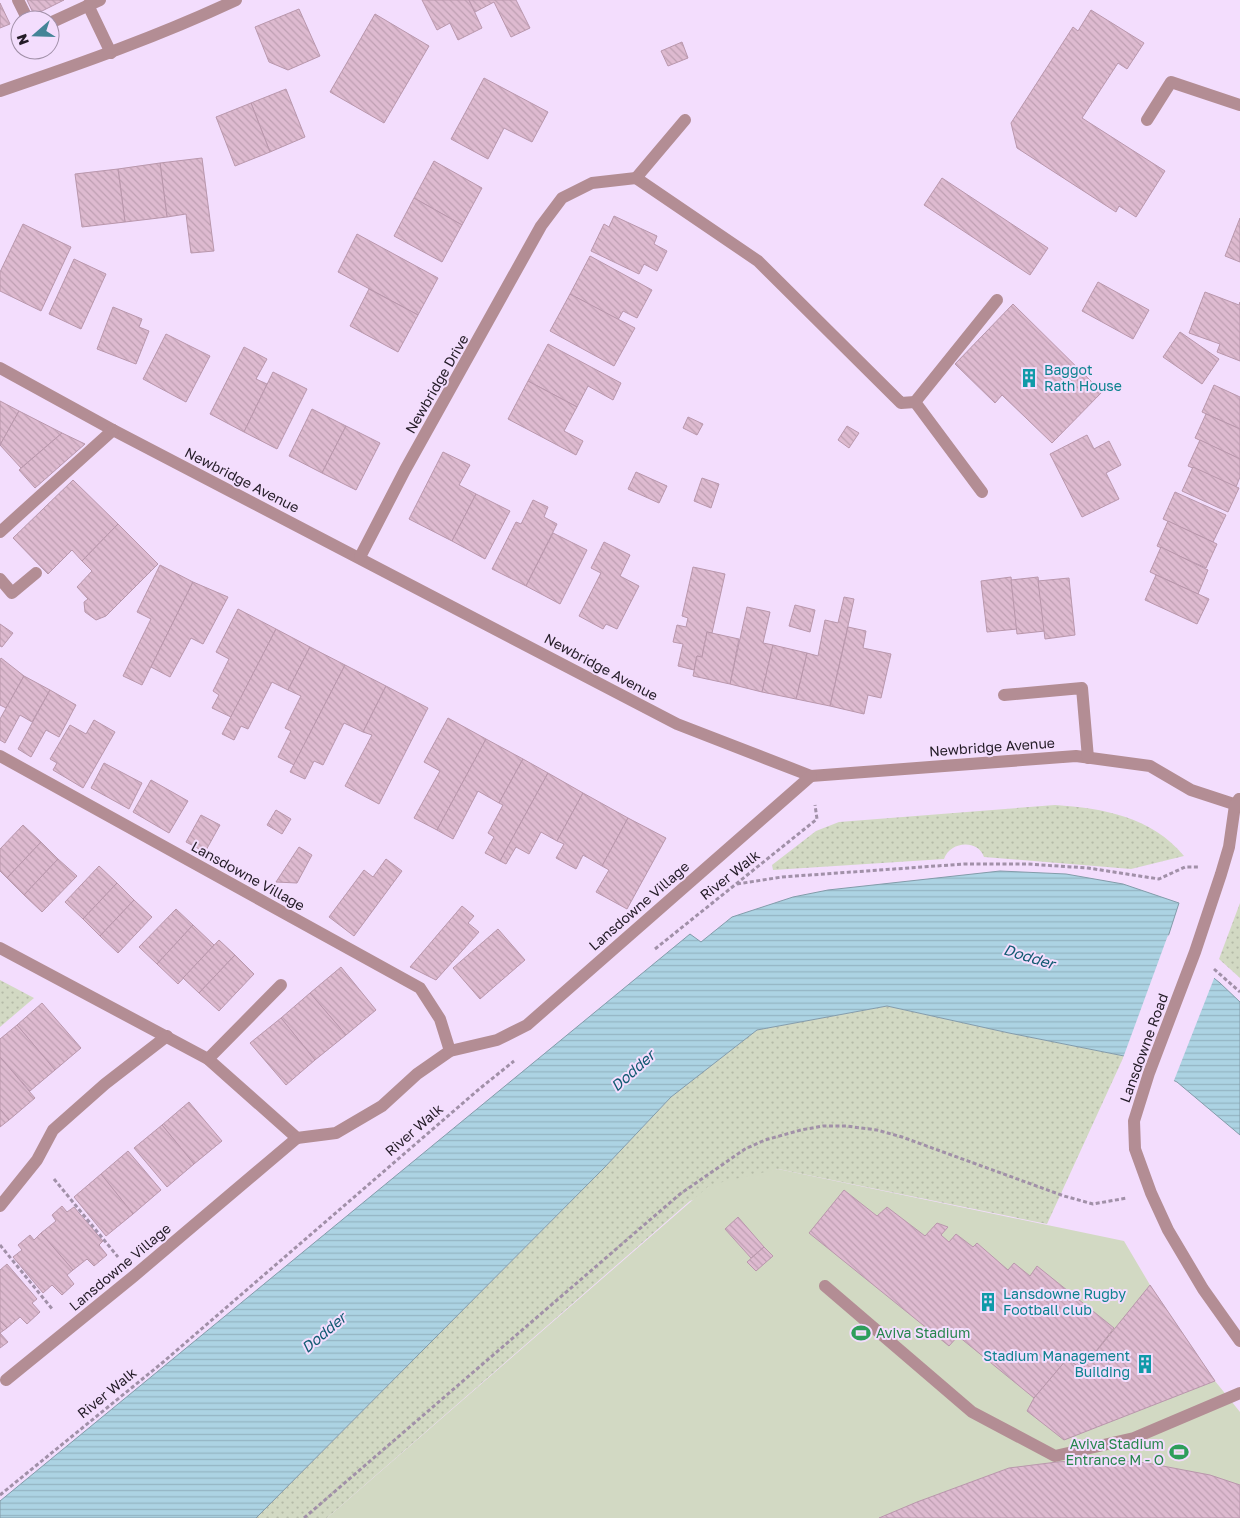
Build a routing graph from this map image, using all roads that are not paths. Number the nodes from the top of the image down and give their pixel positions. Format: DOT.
graph roads {
  1 [pos="236,0"];
  2 [pos="94,3"];
  3 [pos="60,18"];
  4 [pos="111,53"];
  5 [pos="0,91"];
  6 [pos="1240,105"];
  7 [pos="685,120"];
  8 [pos="1147,120"];
  9 [pos="636,178"];
  10 [pos="997,300"];
  11 [pos="0,368"];
  12 [pos="915,402"];
  13 [pos="113,430"];
  14 [pos="982,492"];
  15 [pos="0,532"];
  16 [pos="360,557"];
  17 [pos="36,573"];
  18 [pos="0,579"];
  19 [pos="1004,694"];
  20 [pos="0,756"];
  21 [pos="1088,758"];
  22 [pos="810,776"];
  23 [pos="1238,803"];
  24 [pos="0,948"];
  25 [pos="281,985"];
  26 [pos="167,1036"];
  27 [pos="450,1051"];
  28 [pos="208,1059"];
  29 [pos="297,1138"];
  30 [pos="0,1206"];
  31 [pos="825,1286"];
  32 [pos="1240,1341"];
  33 [pos="6,1380"];
  34 [pos="1240,1393"];
  1 -- 4 [label="street"];
  2 -- 3 [label="street"];
  2 -- 4 [label="street"];
  4 -- 5 [label="street"];
  6 -- 8 [label="street"];
  7 -- 9 [label="street"];
  9 -- 12 [label="street"];
  9 -- 16 [label="street, Newbridge Drive"];
  10 -- 12 [label="street"];
  11 -- 13 [label="street, Newbridge Avenue"];
  12 -- 14 [label="street"];
  13 -- 15 [label="street"];
  13 -- 16 [label="street, Newbridge Avenue"];
  16 -- 22 [label="street, Newbridge Avenue"];
  17 -- 18 [label="street"];
  19 -- 21 [label="street"];
  20 -- 27 [label="street, Lansdowne Village"];
  21 -- 22 [label="street, Newbridge Avenue"];
  21 -- 23 [label="street, Newbridge Avenue"];
  22 -- 27 [label="street, Lansdowne Village"];
  23 -- 32 [label="street, Lansdowne Road"];
  24 -- 26 [label="street"];
  25 -- 28 [label="street"];
  26 -- 28 [label="street"];
  26 -- 30 [label="street"];
  27 -- 29 [label="street, Lansdowne Village"];
  28 -- 29 [label="street"];
  29 -- 33 [label="street, Lansdowne Village"];
  31 -- 34 [label="street"];
}
